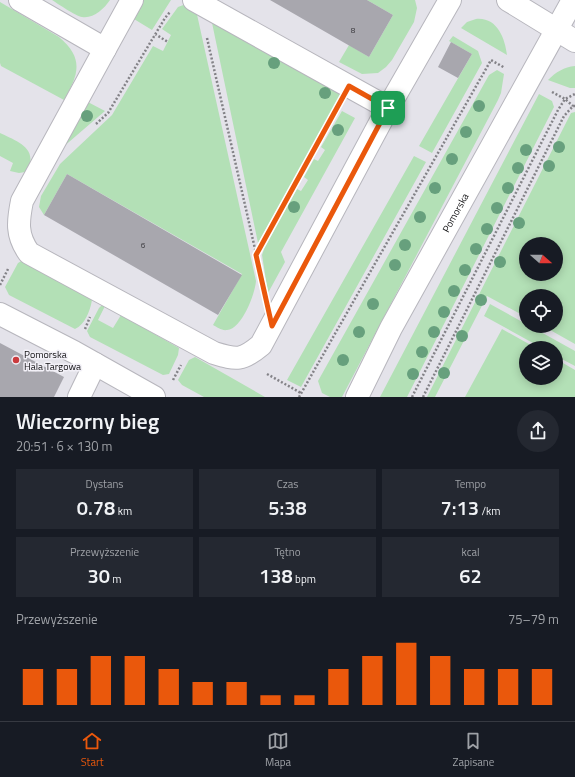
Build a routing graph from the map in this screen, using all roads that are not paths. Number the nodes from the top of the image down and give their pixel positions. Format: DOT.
graph roads {
  1 [pos="20,0"];
  2 [pos="132,0"];
  3 [pos="450,0"];
  4 [pos="508,0"];
  5 [pos="573,0"];
  6 [pos="189,3"];
  7 [pos="566,35"];
  8 [pos="105,48"];
  9 [pos="388,108"];
  10 [pos="0,314"];
  11 [pos="95,364"];
  12 [pos="79,397"];
  13 [pos="154,397"];
  14 [pos="357,397"];
  1 -- 8 [label="street"];
  2 -- 8 [label="street"];
  3 -- 9 [label="street"];
  4 -- 7 [label="street"];
  5 -- 7 [label="street, Pomorska"];
  6 -- 9 [label="street"];
  7 -- 14 [label="street, Pomorska"];
  8 -- 9 [label="street"];
  10 -- 11 [label="street"];
  11 -- 12 [label="street"];
  11 -- 13 [label="street"];
}
